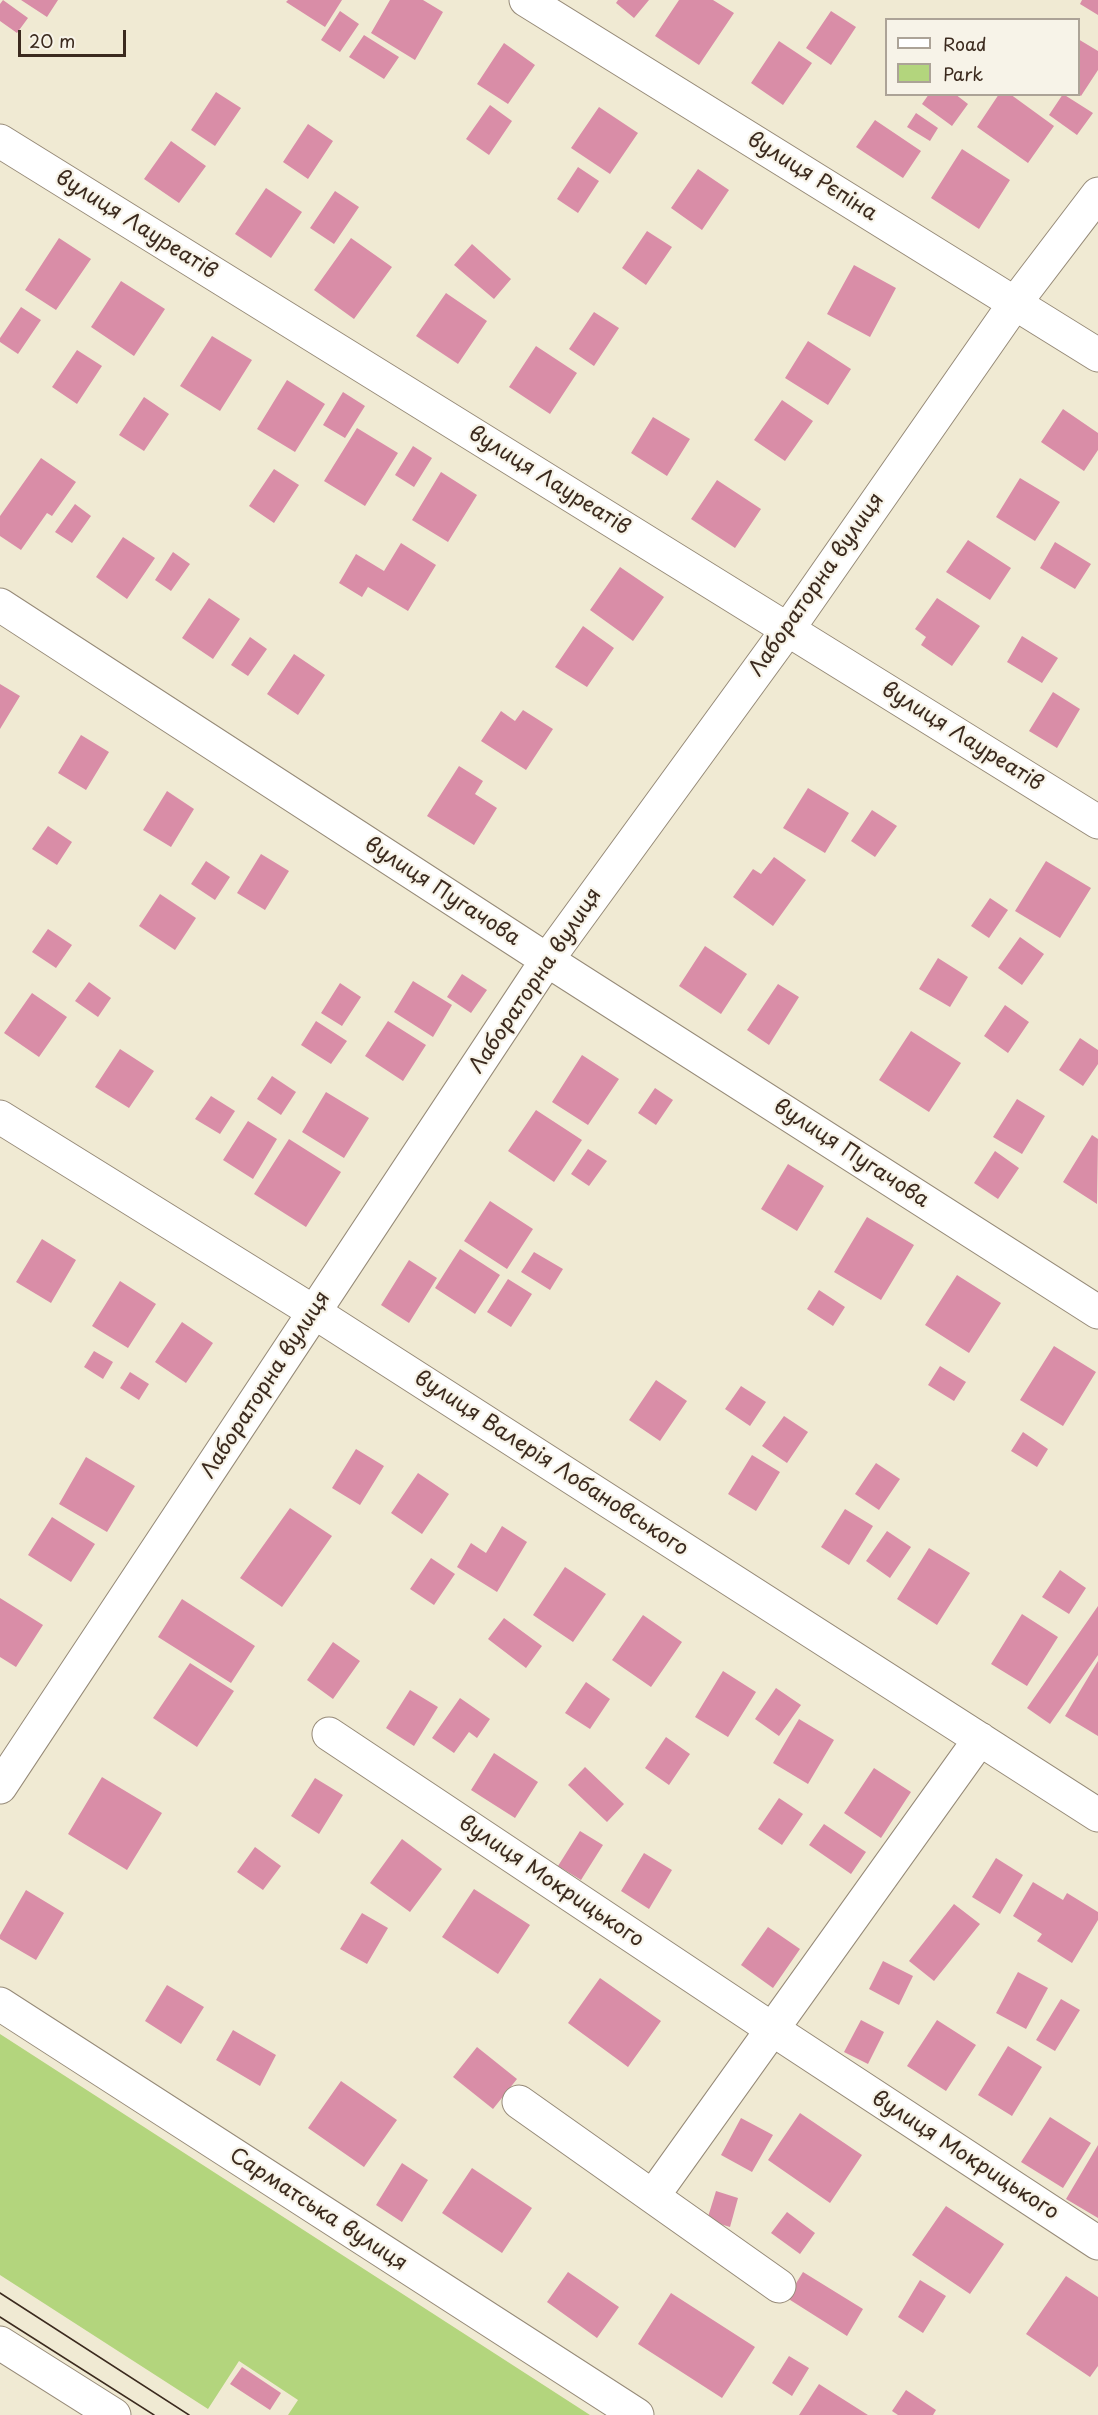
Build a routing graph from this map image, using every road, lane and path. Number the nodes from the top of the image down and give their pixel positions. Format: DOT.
graph roads {
  1 [pos="526,0"];
  2 [pos="0,141"];
  3 [pos="1098,194"];
  4 [pos="1015,303"];
  5 [pos="1098,355"];
  6 [pos="0,605"];
  7 [pos="788,629"];
  8 [pos="1098,822"];
  9 [pos="548,960"];
  10 [pos="0,1118"];
  11 [pos="314,1312"];
  12 [pos="1098,1312"];
  13 [pos="329,1734"];
  14 [pos="980,1738"];
  15 [pos="0,1788"];
  16 [pos="1098,1815"];
  17 [pos="0,2004"];
  18 [pos="772,2029"];
  19 [pos="519,2102"];
  20 [pos="653,2196"];
  21 [pos="1098,2243"];
  22 [pos="779,2286"];
  23 [pos="0,2343"];
  24 [pos="114,2415"];
  25 [pos="637,2415"];
  1 -- 4 [label="street, вулиця Рєпіна"];
  2 -- 7 [label="street, вулиця Лауреатів"];
  3 -- 4 [label="street, Лабораторна вулиця"];
  4 -- 5 [label="street, вулиця Рєпіна"];
  4 -- 7 [label="street, Лабораторна вулиця"];
  6 -- 9 [label="street, вулиця Пугачова"];
  7 -- 8 [label="street, вулиця Лауреатів"];
  7 -- 9 [label="street, Лабораторна вулиця"];
  9 -- 11 [label="street, Лабораторна вулиця"];
  9 -- 12 [label="street, вулиця Пугачова"];
  10 -- 11 [label="street, вулиця Валерія Лобановського"];
  11 -- 14 [label="street, вулиця Валерія Лобановського"];
  11 -- 15 [label="street, Лабораторна вулиця"];
  13 -- 18 [label="street, вулиця Мокрицького"];
  14 -- 16 [label="street, вулиця Валерія Лобановського"];
  14 -- 18 [label="street"];
  17 -- 25 [label="street, Сарматська вулиця"];
  18 -- 20 [label="street"];
  18 -- 21 [label="street, вулиця Мокрицького"];
  19 -- 20 [label="street"];
  20 -- 22 [label="street"];
  23 -- 24 [label="street"];
}
